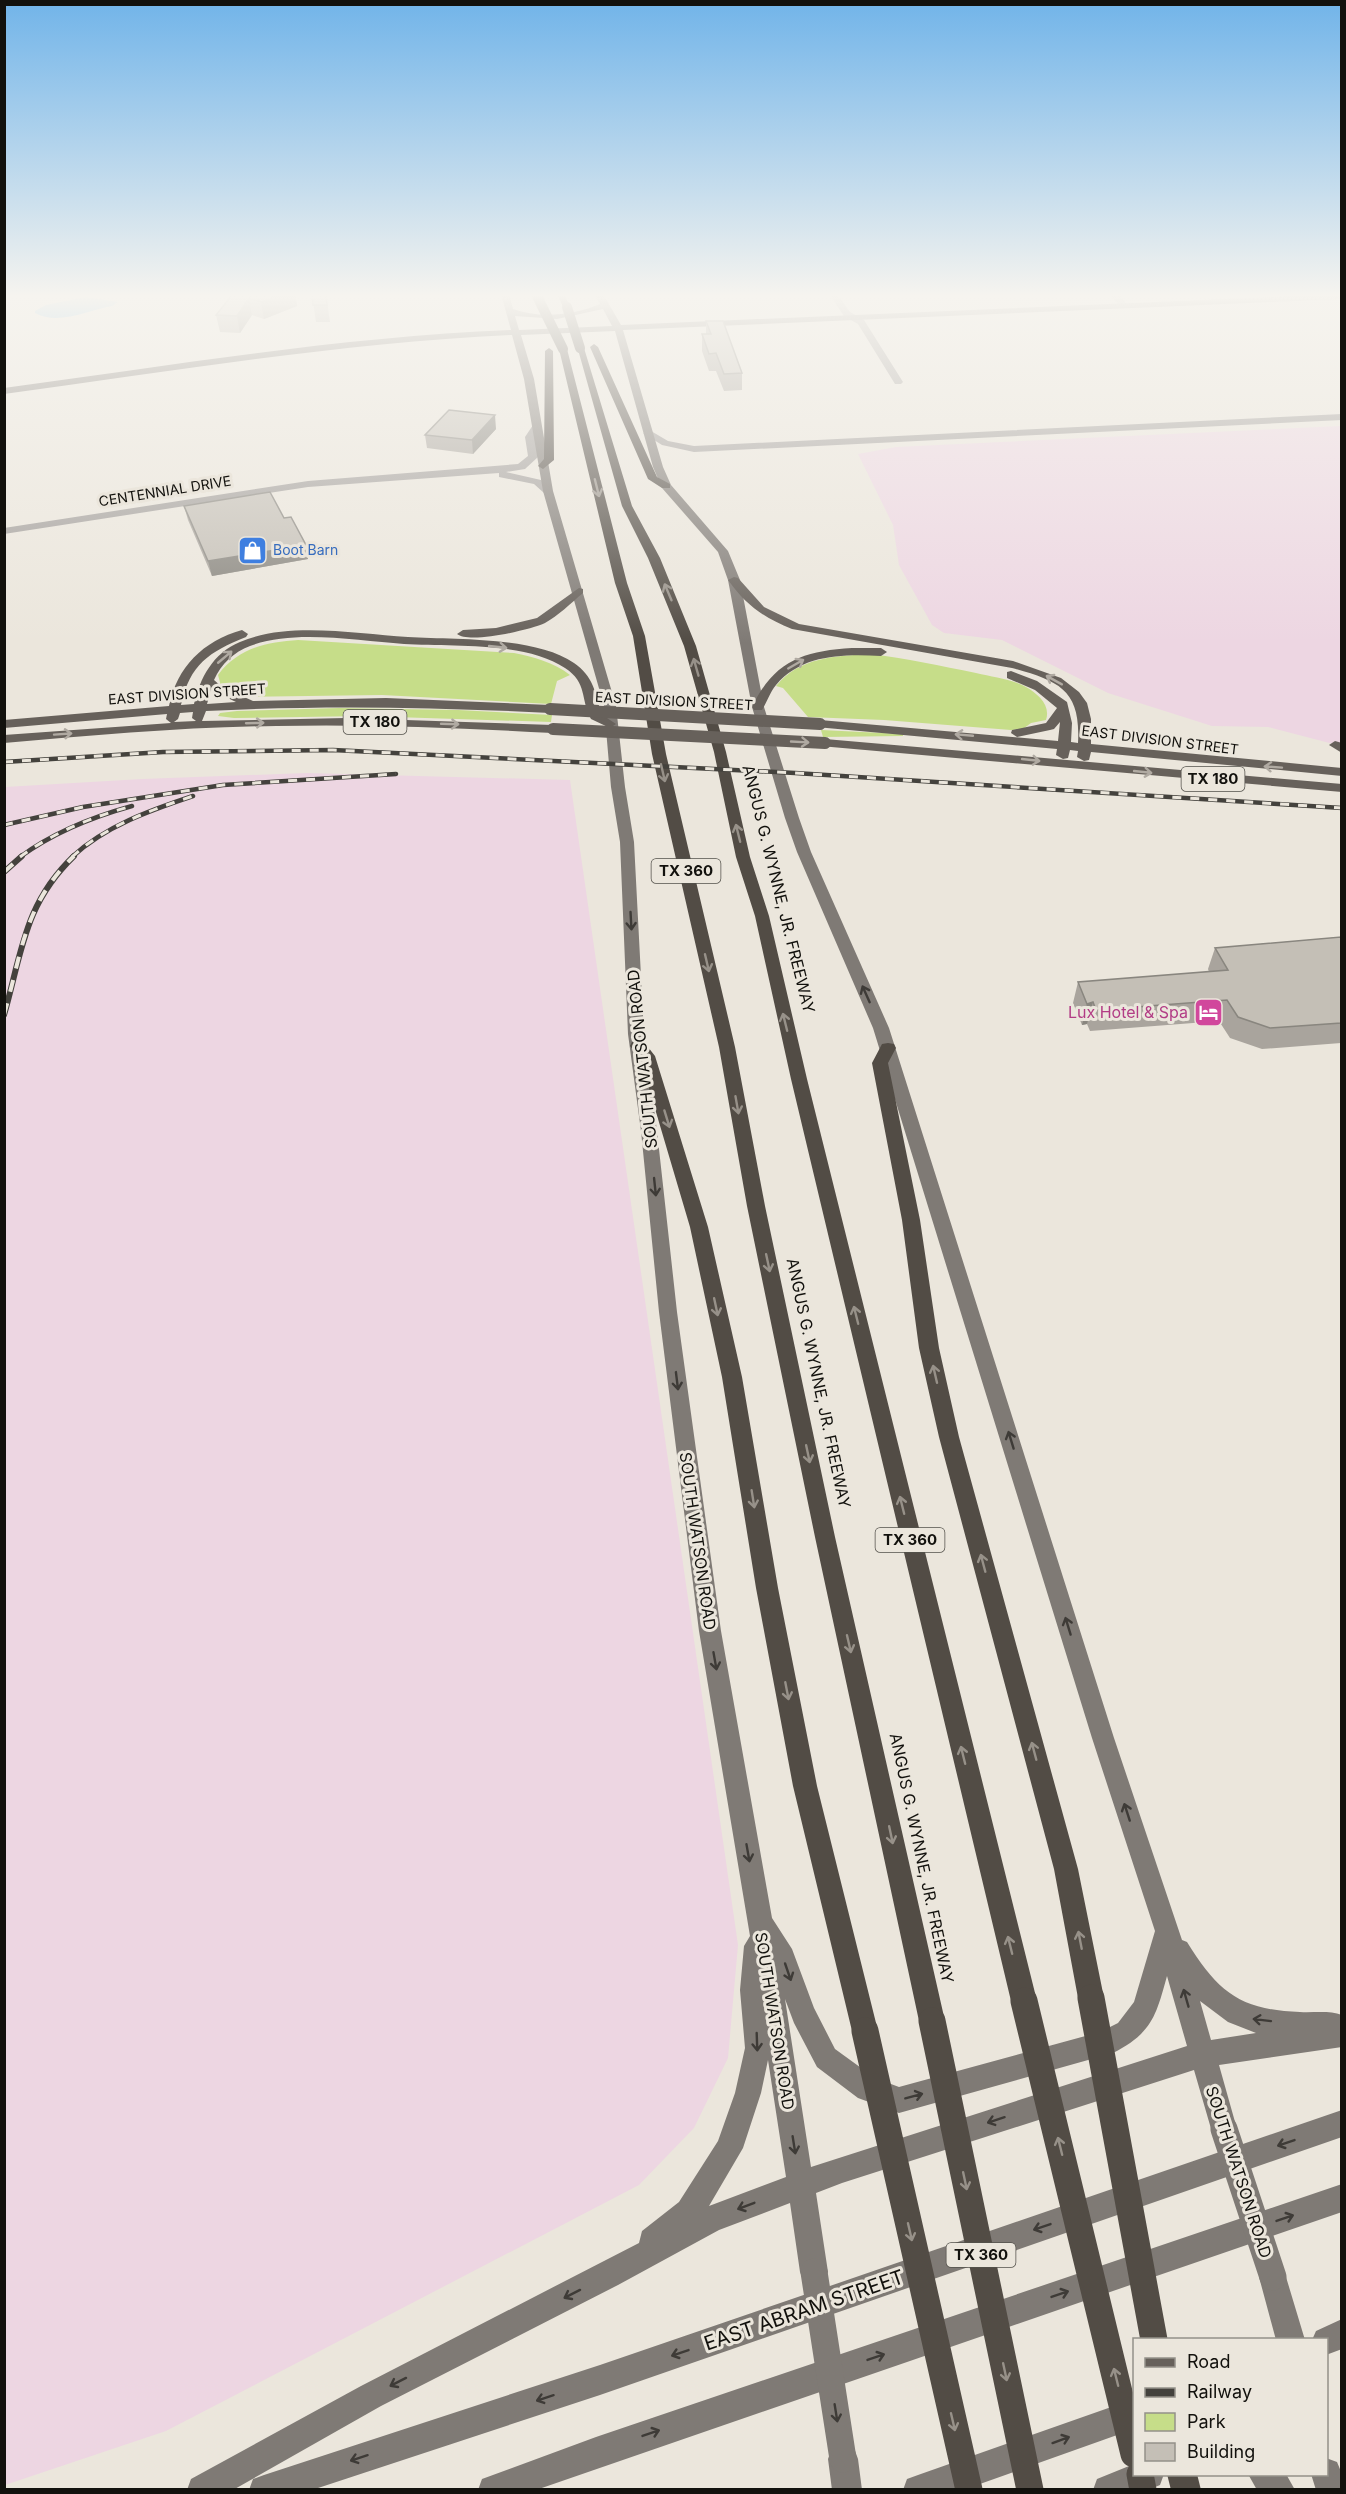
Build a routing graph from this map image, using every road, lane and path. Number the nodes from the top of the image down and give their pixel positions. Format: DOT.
graph roads {
  1 [pos="534,410"];
  2 [pos="548,410"];
  3 [pos="578,410"];
  4 [pos="599,410"];
  5 [pos="623,410"];
  6 [pos="641,410"];
  7 [pos="1341,417"];
  8 [pos="536,427"];
  9 [pos="648,434"];
  10 [pos="694,449"];
  11 [pos="543,466"];
  12 [pos="657,467"];
  13 [pos="474,473"];
  14 [pos="666,486"];
  15 [pos="548,491"];
  16 [pos="4,531"];
  17 [pos="734,580"];
  18 [pos="579,591"];
  19 [pos="207,678"];
  20 [pos="180,686"];
  21 [pos="257,704"];
  22 [pos="199,707"];
  23 [pos="758,707"];
  24 [pos="174,708"];
  25 [pos="1063,709"];
  26 [pos="115,713"];
  27 [pos="4,724"];
  28 [pos="610,724"];
  29 [pos="197,725"];
  30 [pos="1084,725"];
  31 [pos="170,727"];
  32 [pos="992,737"];
  33 [pos="4,739"];
  34 [pos="1064,744"];
  35 [pos="1084,747"];
  36 [pos="1136,753"];
  37 [pos="1062,763"];
  38 [pos="1085,765"];
  39 [pos="1341,772"];
  40 [pos="1341,788"];
  41 [pos="638,1046"];
  42 [pos="888,1048"];
  43 [pos="760,1921"];
  44 [pos="1167,1931"];
  45 [pos="1341,2026"];
  46 [pos="1341,2034"];
  47 [pos="1202,2054"];
  48 [pos="1341,2123"];
  49 [pos="800,2185"];
  50 [pos="1341,2198"];
  51 [pos="608,2275"];
  52 [pos="1154,2338"];
  53 [pos="1290,2338"];
  54 [pos="1133,2414"];
  55 [pos="1133,2450"];
  56 [pos="1146,2476"];
  57 [pos="1264,2476"];
  58 [pos="202,2490"];
  59 [pos="264,2490"];
  60 [pos="493,2490"];
  61 [pos="847,2490"];
  62 [pos="918,2490"];
  63 [pos="969,2490"];
  64 [pos="1030,2490"];
  65 [pos="1108,2490"];
  66 [pos="1280,2490"];
  1 -- 8 [label="main road, SOUTH WATSON ROAD"];
  2 -- 11 [label="highway"];
  3 -- 64 [label="highway, ANGUS G. WYNNE, JR. FREEWAY / TX 360, one-way, bridge"];
  55 -- 4 [label="highway, ANGUS G. WYNNE, JR. FREEWAY / TX 360, one-way, bridge"];
  5 -- 14 [label="highway"];
  6 -- 9 [label="main road, SOUTH WATSON ROAD"];
  7 -- 10 [label="street"];
  8 -- 11 [label="main road, SOUTH WATSON ROAD"];
  8 -- 13 [label="street, CENTENNIAL DRIVE"];
  9 -- 10 [label="street"];
  9 -- 12 [label="main road, SOUTH WATSON ROAD"];
  10 -- 12 [label="street"];
  11 -- 15 [label="main road, SOUTH WATSON ROAD"];
  12 -- 14 [label="main road, SOUTH WATSON ROAD"];
  13 -- 15 [label="street, CENTENNIAL DRIVE"];
  13 -- 16 [label="street, CENTENNIAL DRIVE"];
  14 -- 17 [label="main road, SOUTH WATSON ROAD"];
  15 -- 18 [label="main road, SOUTH WATSON ROAD"];
  17 -- 23 [label="main road, SOUTH WATSON ROAD"];
  30 -- 17 [label="main road, one-way"];
  18 -- 20 [label="main road"];
  18 -- 28 [label="main road, SOUTH WATSON ROAD"];
  19 -- 21 [label="main road"];
  19 -- 22 [label="main road"];
  19 -- 28 [label="main road, one-way"];
  20 -- 24 [label="main road"];
  20 -- 26 [label="main road"];
  21 -- 22 [label="main road, EAST DIVISION STREET / TX 180"];
  32 -- 21 [label="main road, EAST DIVISION STREET / TX 180, one-way, bridge"];
  22 -- 24 [label="main road, EAST DIVISION STREET / TX 180"];
  22 -- 29 [label="main road"];
  23 -- 25 [label="main road, one-way"];
  42 -- 23 [label="main road, SOUTH WATSON ROAD, one-way"];
  24 -- 26 [label="main road, EAST DIVISION STREET / TX 180"];
  24 -- 31 [label="main road"];
  25 -- 32 [label="main road"];
  25 -- 34 [label="main road"];
  26 -- 27 [label="main road, EAST DIVISION STREET / TX 180"];
  28 -- 41 [label="main road, SOUTH WATSON ROAD, one-way"];
  29 -- 31 [label="main road, EAST DIVISION STREET / TX 180"];
  29 -- 37 [label="main road, EAST DIVISION STREET / TX 180, one-way, bridge"];
  30 -- 35 [label="main road"];
  30 -- 36 [label="main road"];
  33 -- 31 [label="main road, EAST DIVISION STREET / TX 180, one-way"];
  32 -- 34 [label="main road, EAST DIVISION STREET / TX 180"];
  34 -- 35 [label="main road, EAST DIVISION STREET / TX 180"];
  34 -- 37 [label="main road"];
  35 -- 36 [label="main road, EAST DIVISION STREET / TX 180"];
  35 -- 38 [label="main road"];
  39 -- 36 [label="main road, EAST DIVISION STREET / TX 180, one-way"];
  37 -- 38 [label="main road, EAST DIVISION STREET / TX 180"];
  38 -- 40 [label="main road, EAST DIVISION STREET / TX 180, one-way"];
  41 -- 43 [label="main road, SOUTH WATSON ROAD, one-way"];
  41 -- 63 [label="highway, one-way, bridge"];
  44 -- 42 [label="main road, SOUTH WATSON ROAD, one-way"];
  52 -- 42 [label="highway, one-way, bridge"];
  43 -- 44 [label="main road, one-way"];
  43 -- 49 [label="main road, SOUTH WATSON ROAD, one-way"];
  43 -- 51 [label="main road, one-way"];
  45 -- 44 [label="main road, one-way"];
  47 -- 44 [label="main road, SOUTH WATSON ROAD, one-way"];
  46 -- 47 [label="main road"];
  47 -- 49 [label="main road, one-way"];
  47 -- 53 [label="main road, SOUTH WATSON ROAD, bridge"];
  48 -- 59 [label="main road, EAST ABRAM STREET, one-way"];
  49 -- 51 [label="main road, one-way"];
  49 -- 61 [label="main road, SOUTH WATSON ROAD, one-way, bridge"];
  60 -- 50 [label="main road, one-way"];
  51 -- 58 [label="main road, one-way"];
  62 -- 54 [label="main road, one-way"];
  56 -- 65 [label="main road"];
  57 -- 66 [label="main road"];
}
